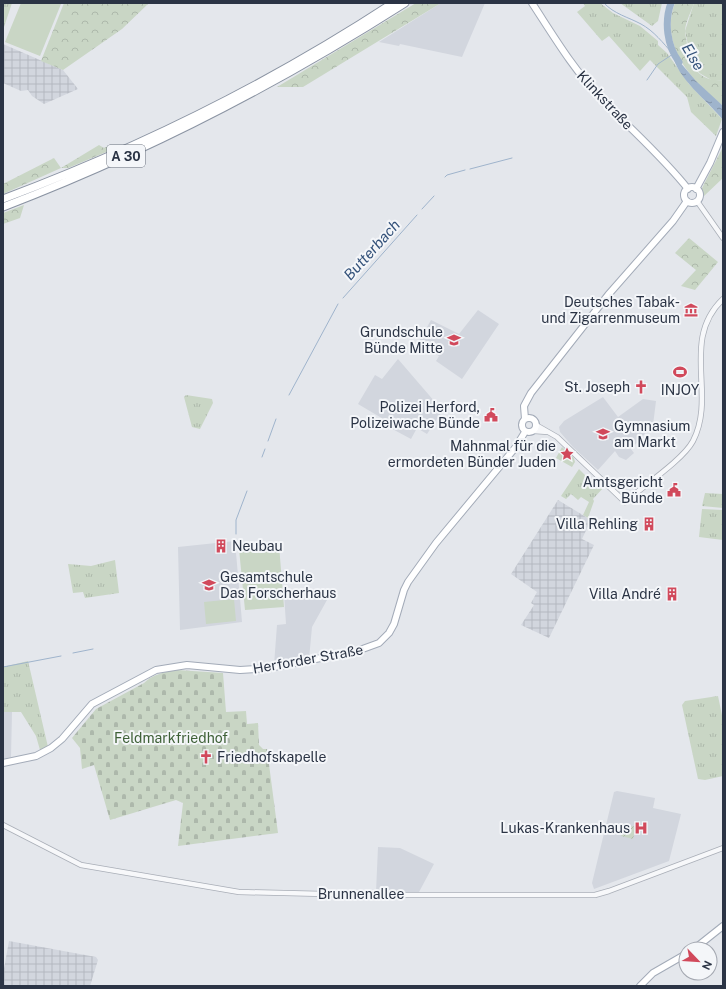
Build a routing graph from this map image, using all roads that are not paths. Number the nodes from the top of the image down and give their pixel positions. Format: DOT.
graph roads {
  1 [pos="393,3"];
  2 [pos="405,3"];
  3 [pos="532,3"];
  4 [pos="722,134"];
  5 [pos="688,189"];
  6 [pos="696,189"];
  7 [pos="3,199"];
  8 [pos="687,201"];
  9 [pos="697,201"];
  10 [pos="3,206"];
  11 [pos="723,238"];
  12 [pos="723,299"];
  13 [pos="527,419"];
  14 [pos="531,430"];
  15 [pos="3,763"];
  16 [pos="3,825"];
  17 [pos="723,848"];
  18 [pos="723,926"];
  19 [pos="704,941"];
  20 [pos="678,959"];
  21 [pos="640,986"];
  1 -- 7 [label="highway, A 30"];
  2 -- 10 [label="highway, A 30"];
  3 -- 5 [label="main road, Klinkstraße"];
  4 -- 6 [label="main road"];
  5 -- 6 [label="main road"];
  5 -- 8 [label="main road"];
  6 -- 9 [label="main road"];
  8 -- 9 [label="main road"];
  8 -- 13 [label="main road"];
  9 -- 11 [label="street"];
  12 -- 14 [label="street"];
  13 -- 14 [label="main road"];
  13 -- 14 [label="main road"];
  14 -- 15 [label="main road, Herforder Straße"];
  16 -- 17 [label="street, Brunnenallee"];
  18 -- 19 [label="main road"];
  20 -- 21 [label="main road"];
}
